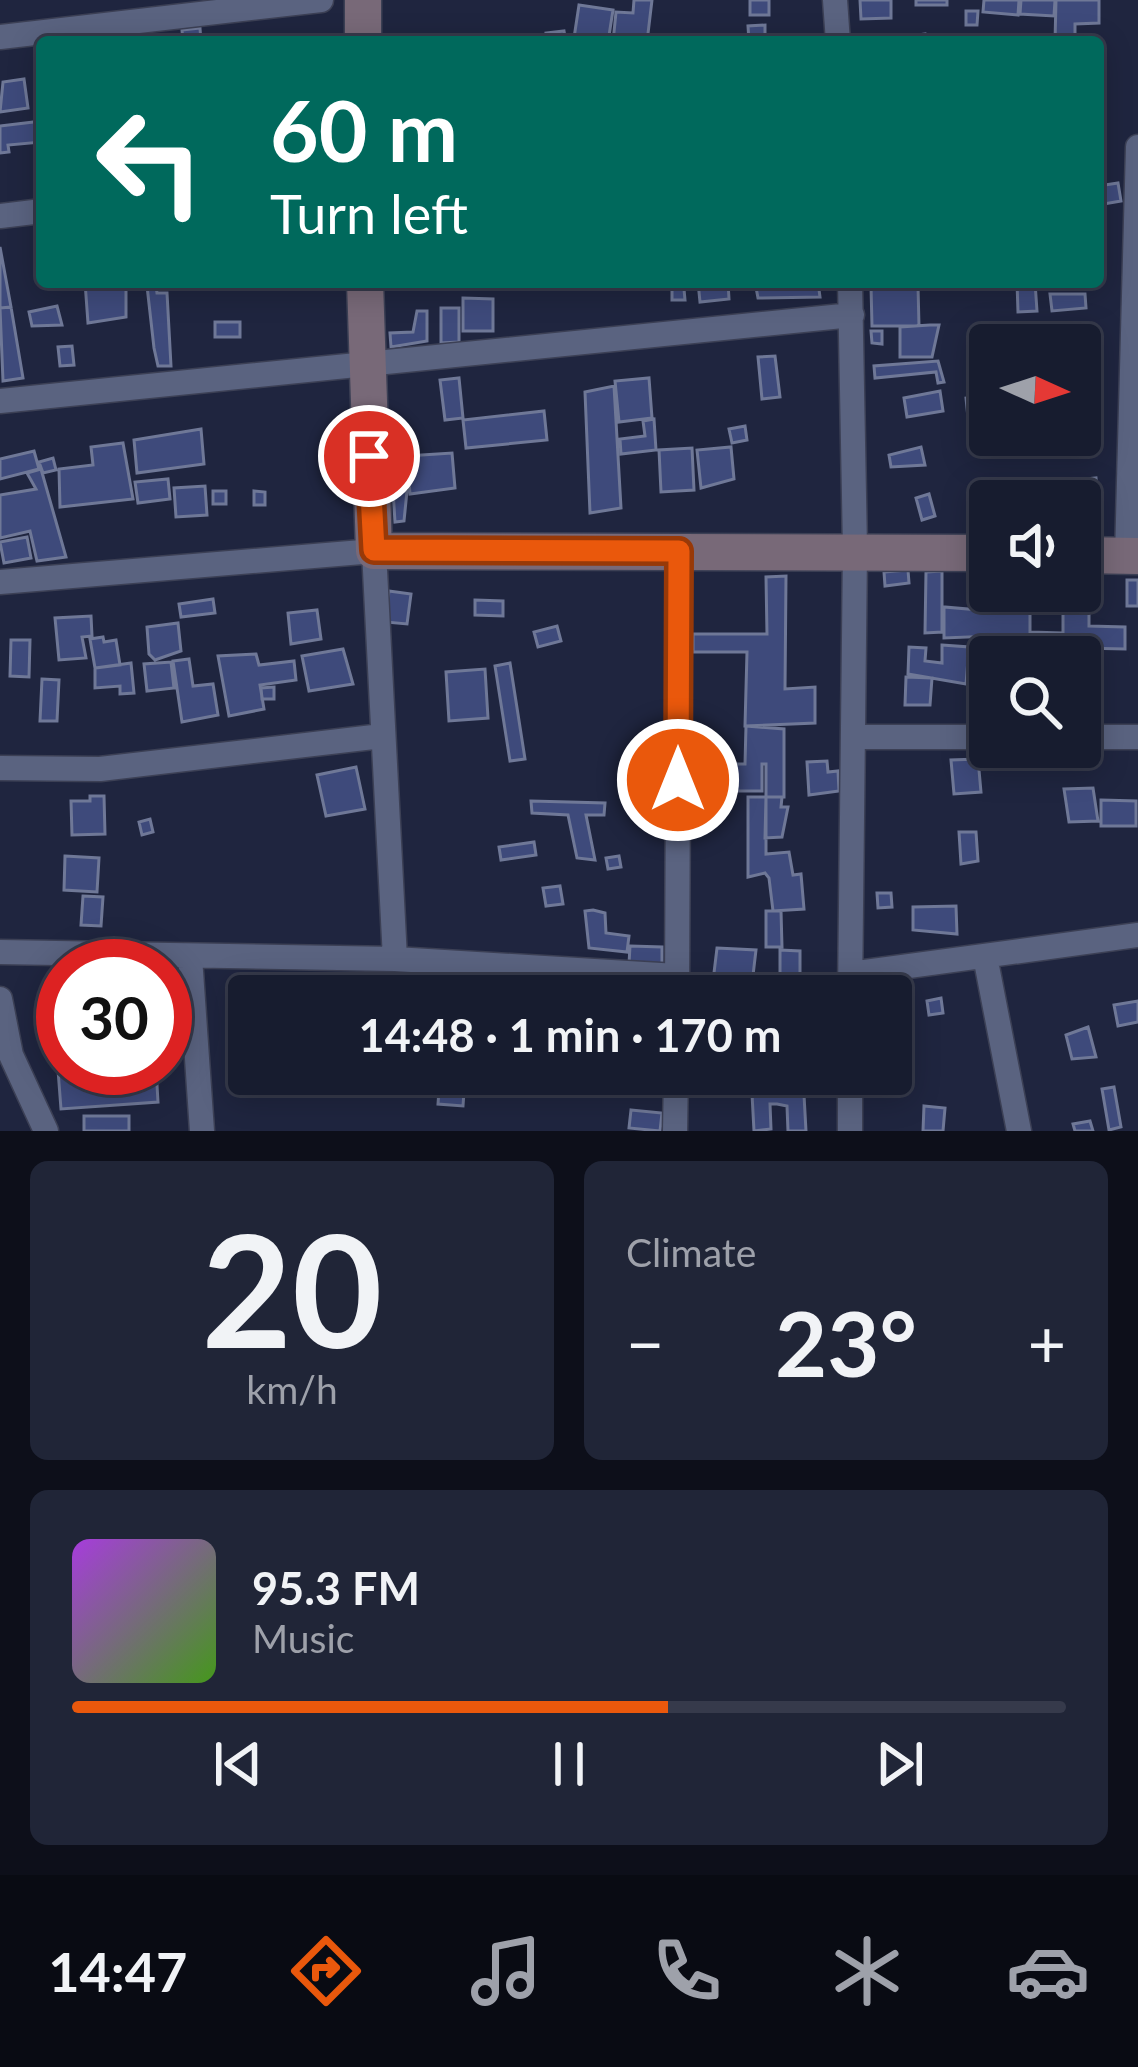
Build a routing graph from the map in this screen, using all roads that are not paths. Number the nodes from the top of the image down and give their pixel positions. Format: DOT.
graph roads {
  1 [pos="321,0"];
  2 [pos="362,0"];
  3 [pos="836,0"];
  4 [pos="363,36"];
  5 [pos="838,36"];
  6 [pos="0,37"];
  7 [pos="1138,146"];
  8 [pos="36,213"];
  9 [pos="0,216"];
  10 [pos="364,288"];
  11 [pos="850,288"];
  12 [pos="852,315"];
  13 [pos="365,365"];
  14 [pos="0,400"];
  15 [pos="855,549"];
  16 [pos="374,550"];
  17 [pos="679,551"];
  18 [pos="969,552"];
  19 [pos="1101,555"];
  20 [pos="1132,556"];
  21 [pos="0,583"];
  22 [pos="382,736"];
  23 [pos="854,737"];
  24 [pos="969,737"];
  25 [pos="1101,737"];
  26 [pos="1138,737"];
  27 [pos="0,768"];
  28 [pos="1138,935"];
  29 [pos="0,952"];
  30 [pos="36,953"];
  31 [pos="985,956"];
  32 [pos="192,957"];
  33 [pos="395,959"];
  34 [pos="562,975"];
  35 [pos="677,975"];
  36 [pos="850,975"];
  37 [pos="897,975"];
  38 [pos="192,986"];
  39 [pos="0,999"];
  40 [pos="5,1058"];
  41 [pos="676,1095"];
  42 [pos="850,1095"];
  43 [pos="46,1131"];
  44 [pos="202,1131"];
  45 [pos="675,1131"];
  46 [pos="850,1131"];
  47 [pos="1019,1131"];
  1 -- 6 [label="street"];
  2 -- 4 [label="main road"];
  3 -- 5 [label="street"];
  7 -- 20 [label="street"];
  8 -- 9 [label="street"];
  10 -- 13 [label="main road"];
  11 -- 12 [label="street"];
  12 -- 13 [label="street"];
  12 -- 15 [label="street"];
  13 -- 14 [label="street"];
  13 -- 16 [label="main road"];
  15 -- 17 [label="main road"];
  15 -- 18 [label="main road"];
  15 -- 23 [label="street"];
  16 -- 17 [label="main road"];
  16 -- 21 [label="street"];
  16 -- 22 [label="street"];
  17 -- 35 [label="street"];
  19 -- 20 [label="main road"];
  22 -- 27 [label="street"];
  22 -- 33 [label="street"];
  23 -- 24 [label="street"];
  23 -- 36 [label="street"];
  25 -- 26 [label="street"];
  28 -- 31 [label="street"];
  29 -- 30 [label="street"];
  31 -- 37 [label="street"];
  31 -- 47 [label="street"];
  32 -- 33 [label="street"];
  33 -- 34 [label="street"];
  38 -- 44 [label="street"];
  39 -- 40 [label="street"];
  40 -- 43 [label="street"];
  41 -- 45 [label="street"];
  42 -- 46 [label="street"];
}
